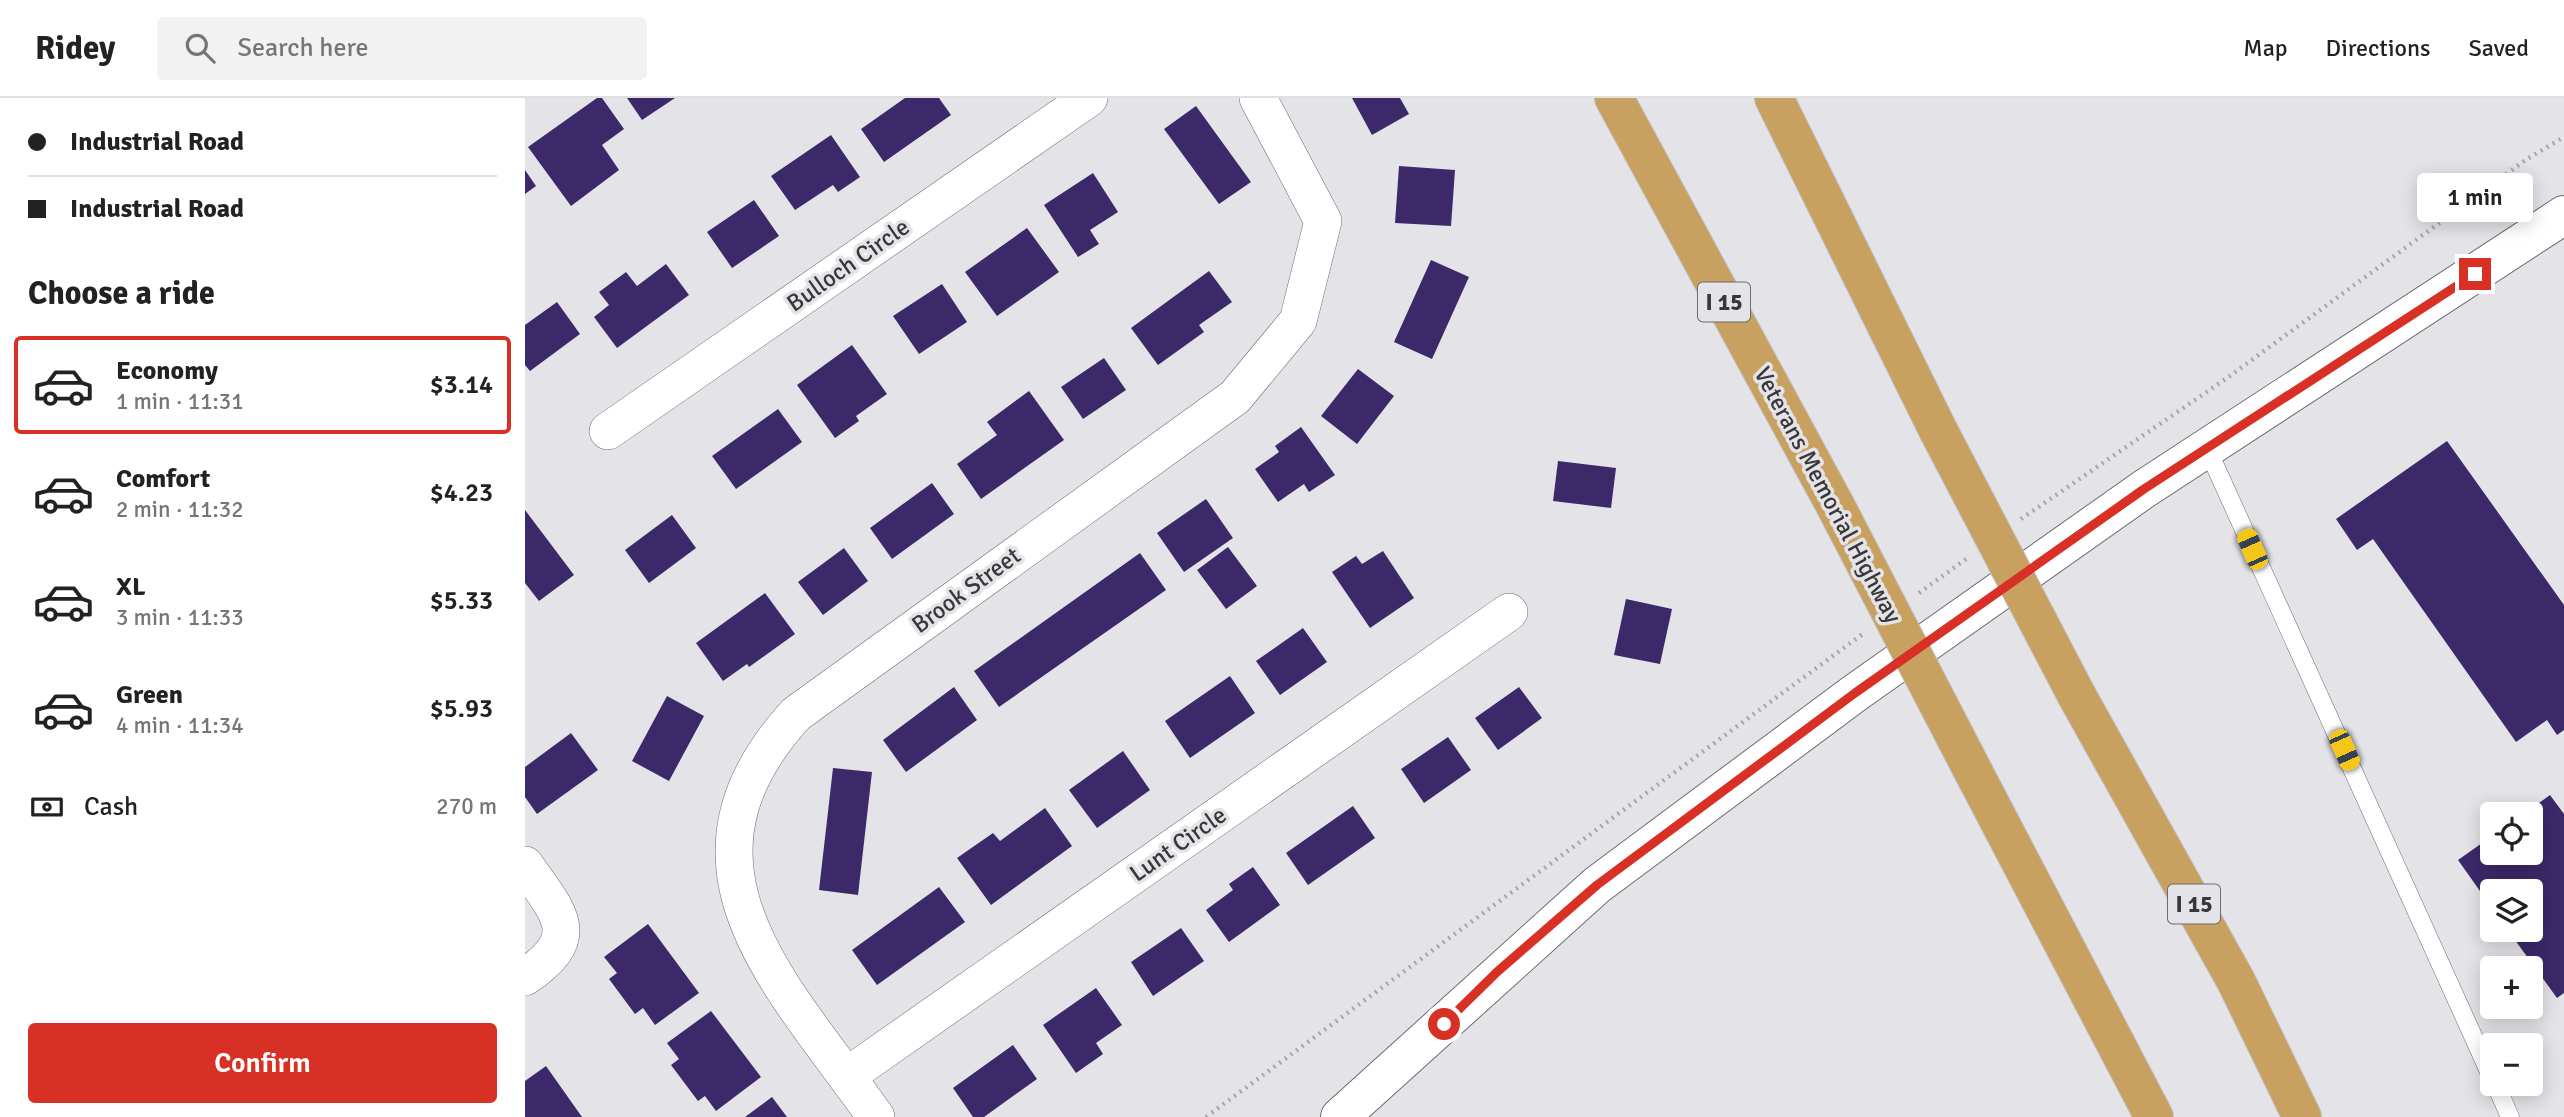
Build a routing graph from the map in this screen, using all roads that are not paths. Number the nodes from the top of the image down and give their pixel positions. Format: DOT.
graph roads {
  1 [pos="1089,98"];
  2 [pos="1258,98"];
  3 [pos="1614,98"];
  4 [pos="1774,98"];
  5 [pos="2564,215"];
  6 [pos="608,431"];
  7 [pos="2207,448"];
  8 [pos="1509,612"];
  9 [pos="525,865"];
  10 [pos="525,977"];
  11 [pos="2480,1051"];
  12 [pos="847,1076"];
  13 [pos="2501,1096"];
  14 [pos="876,1117"];
  15 [pos="1340,1117"];
  16 [pos="2154,1117"];
  17 [pos="2302,1117"];
  18 [pos="2510,1117"];
  1 -- 6 [label="street, Bulloch Circle"];
  2 -- 12 [label="street, Brook Street"];
  3 -- 16 [label="highway, Veterans Memorial Highway / I 15, bridge"];
  4 -- 17 [label="highway, I 15, bridge"];
  5 -- 7 [label="street"];
  7 -- 11 [label="lane"];
  7 -- 15 [label="street"];
  8 -- 12 [label="street, Lunt Circle"];
  9 -- 10 [label="street"];
  12 -- 14 [label="street, Brook Street"];
  13 -- 18 [label="lane"];
}
